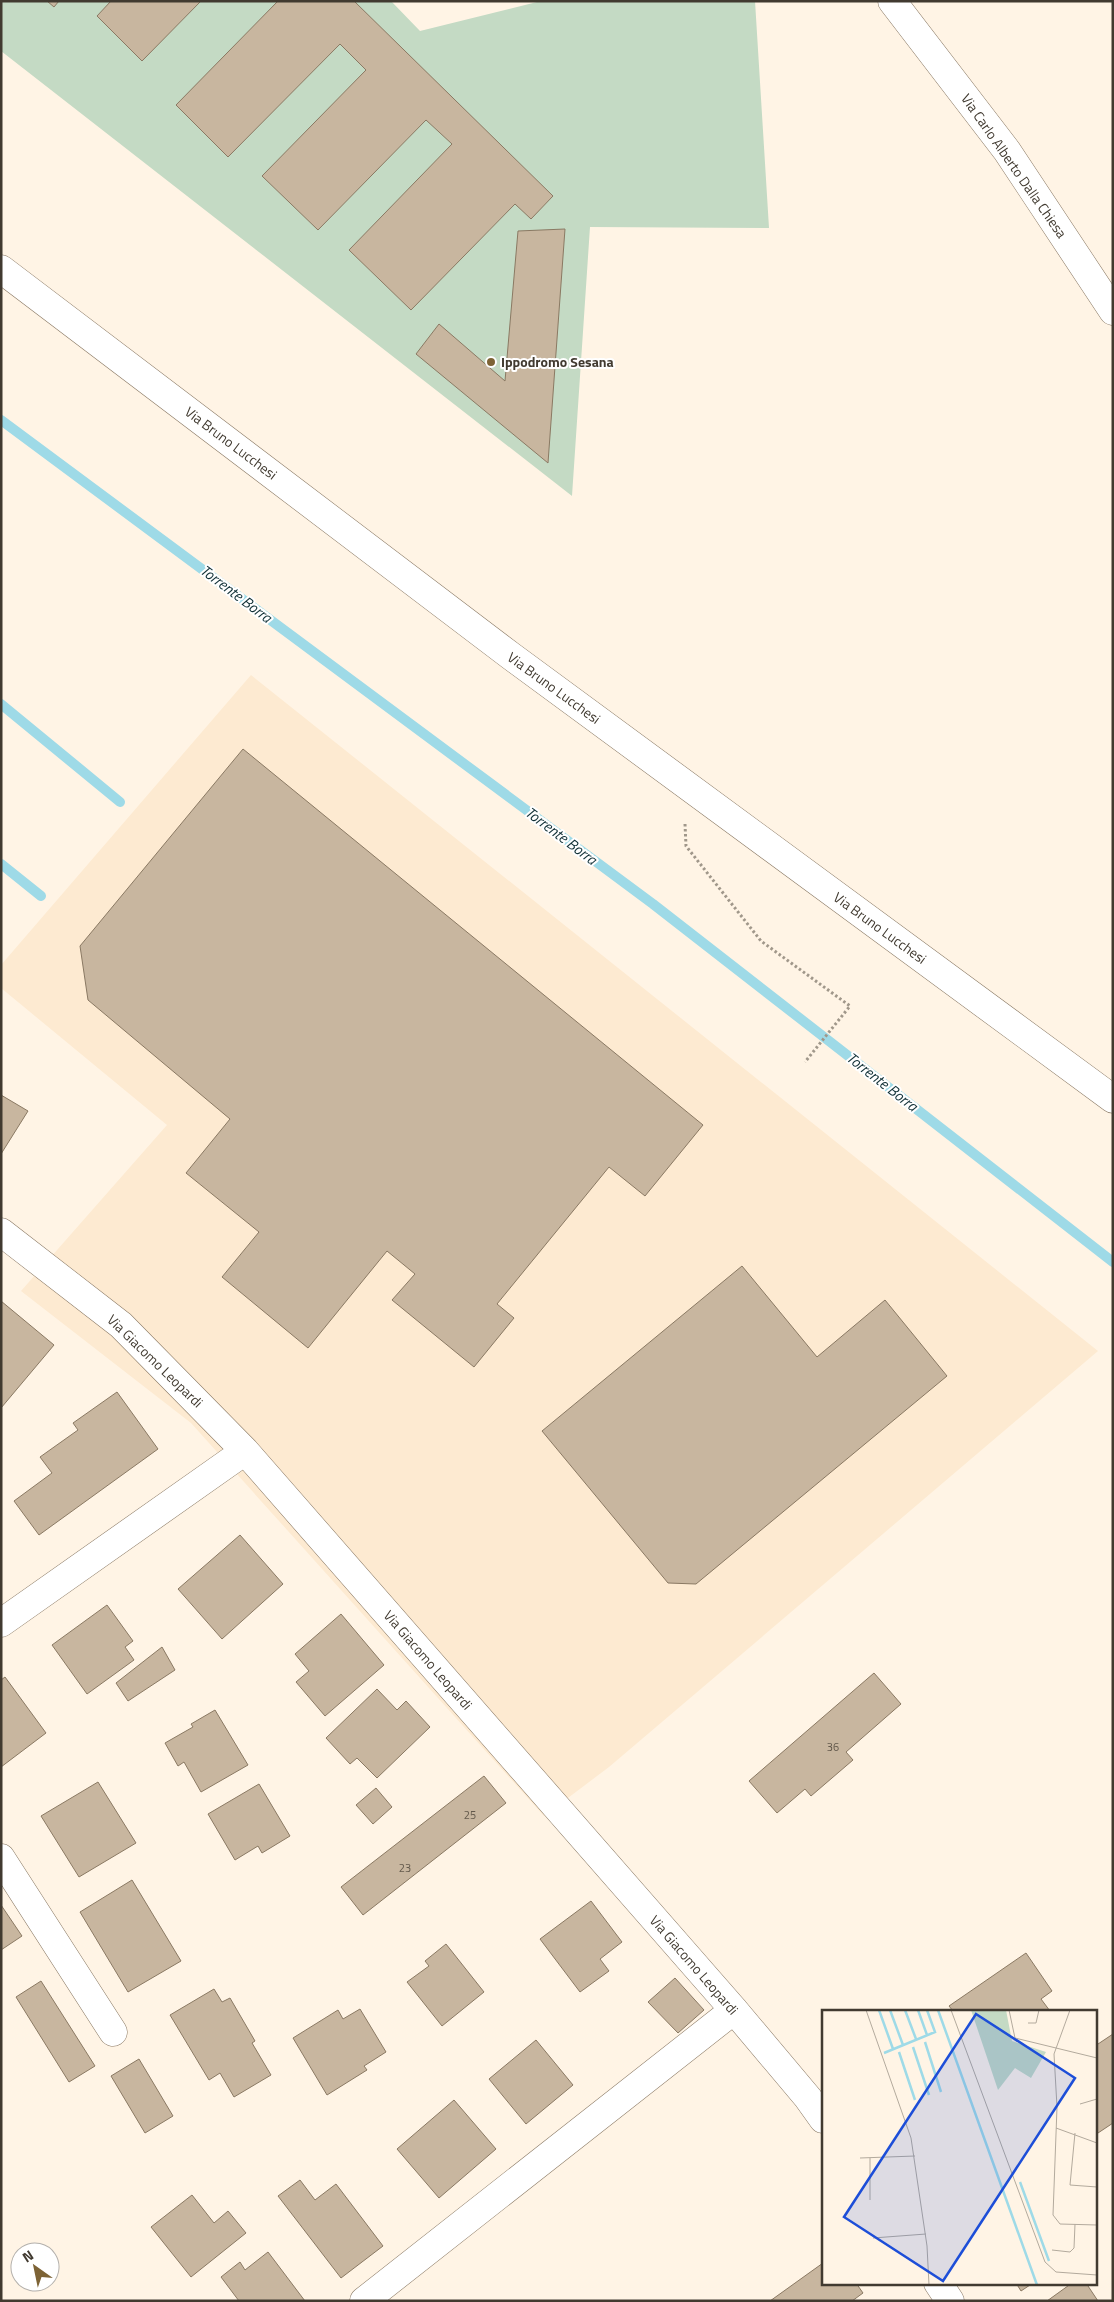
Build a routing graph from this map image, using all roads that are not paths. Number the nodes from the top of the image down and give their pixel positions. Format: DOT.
graph roads {
  1 [pos="892,1"];
  2 [pos="1,269"];
  3 [pos="1113,310"];
  4 [pos="1113,1099"];
  5 [pos="1,1232"];
  6 [pos="245,1451"];
  7 [pos="1,1623"];
  8 [pos="1,1858"];
  9 [pos="734,2010"];
  10 [pos="113,2032"];
  11 [pos="822,2118"];
  12 [pos="939,2284"];
  13 [pos="364,2301"];
  14 [pos="950,2301"];
  1 -- 3 [label="street, Via Carlo Alberto Dalla Chiesa"];
  2 -- 4 [label="street, Via Bruno Lucchesi"];
  5 -- 6 [label="street, Via Giacomo Leopardi"];
  6 -- 7 [label="street"];
  6 -- 9 [label="street, Via Giacomo Leopardi"];
  8 -- 10 [label="street"];
  9 -- 11 [label="street, Via Giacomo Leopardi"];
  9 -- 13 [label="street"];
  12 -- 14 [label="street"];
}
